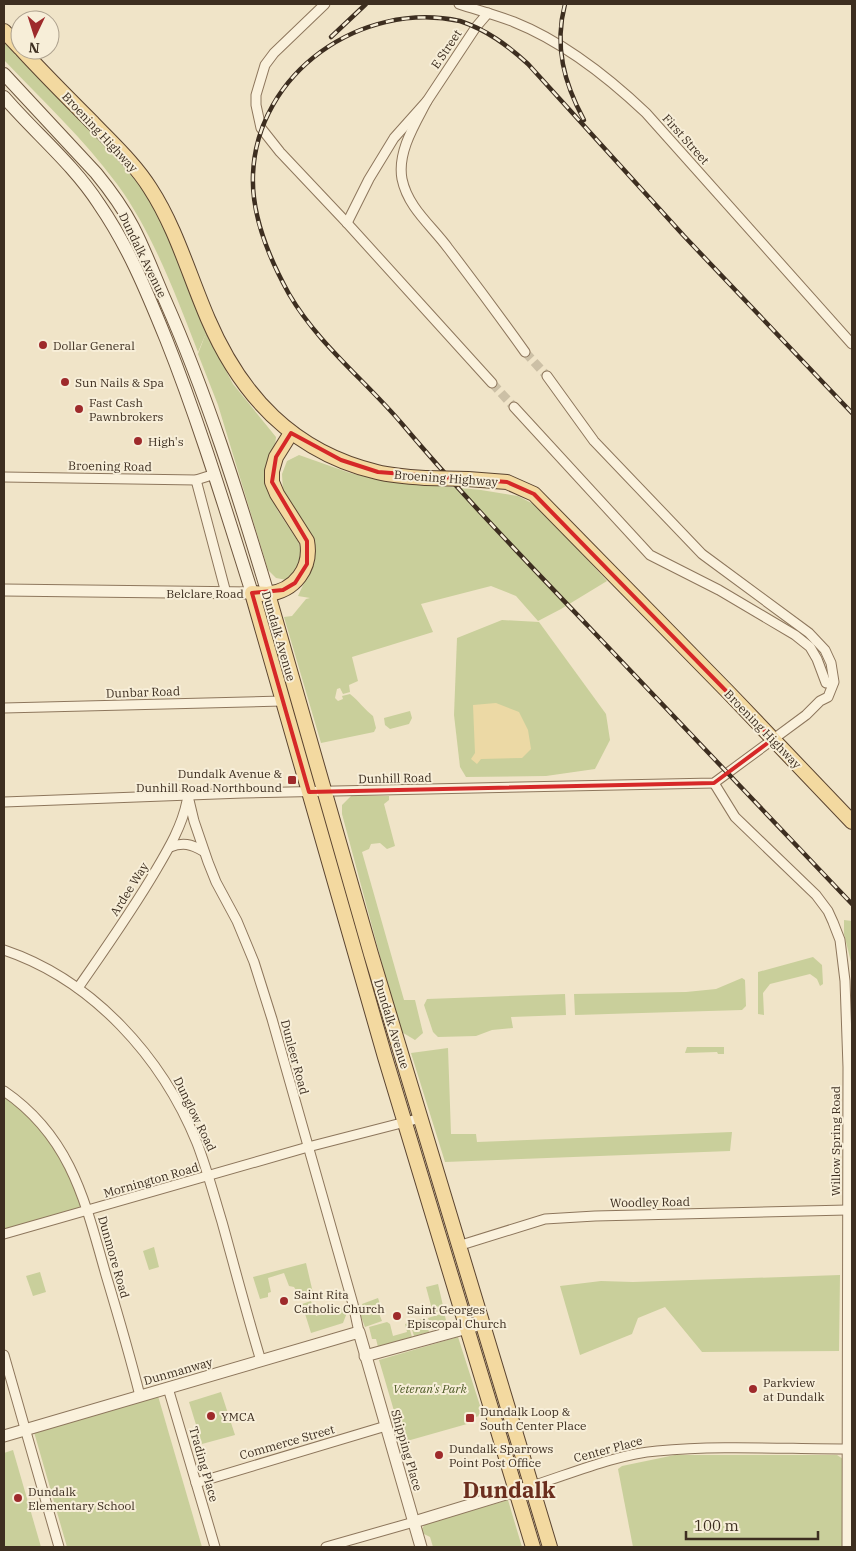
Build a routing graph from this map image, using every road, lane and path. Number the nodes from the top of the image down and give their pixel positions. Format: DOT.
graph roads {
  1 [pos="325,4"];
  2 [pos="459,4"];
  3 [pos="488,13"];
  4 [pos="32,60"];
  5 [pos="4,74"];
  6 [pos="4,97"];
  7 [pos="427,101"];
  8 [pos="346,223"];
  9 [pos="852,344"];
  10 [pos="526,352"];
  11 [pos="195,373"];
  12 [pos="547,376"];
  13 [pos="182,379"];
  14 [pos="492,383"];
  15 [pos="514,407"];
  16 [pos="291,433"];
  17 [pos="215,474"];
  18 [pos="4,477"];
  19 [pos="196,480"];
  20 [pos="4,590"];
  21 [pos="226,593"];
  22 [pos="252,593"];
  23 [pos="268,594"];
  24 [pos="826,684"];
  25 [pos="282,701"];
  26 [pos="4,708"];
  27 [pos="773,739"];
  28 [pos="714,783"];
  29 [pos="309,792"];
  30 [pos="326,792"];
  31 [pos="188,796"];
  32 [pos="4,802"];
  33 [pos="852,822"];
  34 [pos="170,848"];
  35 [pos="203,851"];
  36 [pos="4,950"];
  37 [pos="78,988"];
  38 [pos="4,1091"];
  39 [pos="421,1118"];
  40 [pos="406,1122"];
  41 [pos="308,1147"];
  42 [pos="208,1176"];
  43 [pos="847,1210"];
  44 [pos="88,1211"];
  45 [pos="4,1234"];
  46 [pos="458,1246"];
  47 [pos="482,1324"];
  48 [pos="466,1328"];
  49 [pos="359,1332"];
  50 [pos="4,1355"];
  51 [pos="365,1356"];
  52 [pos="261,1361"];
  53 [pos="168,1388"];
  54 [pos="140,1396"];
  55 [pos="386,1426"];
  56 [pos="25,1430"];
  57 [pos="4,1436"];
  58 [pos="847,1449"];
  59 [pos="196,1483"];
  60 [pos="532,1486"];
  61 [pos="516,1490"];
  62 [pos="414,1522"];
  63 [pos="59,1547"];
  64 [pos="216,1547"];
  65 [pos="326,1547"];
  66 [pos="421,1547"];
  67 [pos="533,1547"];
  68 [pos="550,1547"];
  69 [pos="846,1547"];
  1 -- 8 [label="street"];
  2 -- 3 [label="street, First Street"];
  3 -- 7 [label="street, E Street"];
  3 -- 9 [label="street, First Street"];
  4 -- 16 [label="main road, Broening Highway"];
  5 -- 11 [label="main road, Dundalk Avenue"];
  6 -- 13 [label="main road, Dundalk Avenue"];
  7 -- 8 [label="street"];
  7 -- 10 [label="street"];
  8 -- 14 [label="street"];
  11 -- 13 [label="main road"];
  11 -- 23 [label="main road, Dundalk Avenue"];
  12 -- 27 [label="street"];
  13 -- 17 [label="main road, Dundalk Avenue"];
  15 -- 24 [label="street"];
  16 -- 23 [label="main road, Belclare Road"];
  16 -- 27 [label="main road, Broening Highway, bridge"];
  17 -- 19 [label="street, Broening Road"];
  17 -- 22 [label="main road, Dundalk Avenue"];
  18 -- 19 [label="street, Broening Road"];
  19 -- 21 [label="street"];
  20 -- 21 [label="street, Belclare Road"];
  21 -- 22 [label="street, Belclare Road"];
  22 -- 23 [label="main road, Belclare Road"];
  22 -- 25 [label="main road, Dundalk Avenue"];
  23 -- 30 [label="main road, Dundalk Avenue"];
  25 -- 26 [label="street, Dunbar Road"];
  25 -- 29 [label="main road, Dundalk Avenue"];
  27 -- 28 [label="street"];
  27 -- 33 [label="main road, Broening Highway"];
  28 -- 30 [label="street, Dunhill Road"];
  28 -- 43 [label="street, Willow Spring Road"];
  29 -- 30 [label="street, Dunhill Road"];
  29 -- 31 [label="street, Dunhill Road"];
  29 -- 40 [label="main road, Dundalk Avenue"];
  30 -- 39 [label="main road, Dundalk Avenue"];
  31 -- 32 [label="street, Dunhill Road"];
  31 -- 34 [label="street, Ardee Way"];
  31 -- 35 [label="street, Dunleer Road"];
  34 -- 35 [label="street"];
  34 -- 37 [label="street, Ardee Way"];
  35 -- 41 [label="street, Dunleer Road"];
  36 -- 37 [label="street, Dunglow Road"];
  37 -- 42 [label="street, Dunglow Road"];
  38 -- 44 [label="street, Dunmore Road"];
  39 -- 40 [label="street, Mornington Road"];
  39 -- 46 [label="main road, Dundalk Avenue"];
  40 -- 41 [label="street, Mornington Road"];
  40 -- 48 [label="main road, Dundalk Avenue"];
  41 -- 42 [label="street, Mornington Road"];
  41 -- 49 [label="street, Dunleer Road"];
  42 -- 44 [label="street, Mornington Road"];
  42 -- 52 [label="street, Dunglow Road"];
  43 -- 46 [label="street, Woodley Road"];
  43 -- 58 [label="street, Willow Spring Road"];
  44 -- 45 [label="street, Mornington Road"];
  44 -- 54 [label="street, Dunmore Road"];
  46 -- 47 [label="main road, Dundalk Avenue"];
  47 -- 48 [label="street"];
  47 -- 60 [label="main road, Dundalk Avenue"];
  48 -- 51 [label="street"];
  48 -- 61 [label="main road, Dundalk Avenue"];
  49 -- 51 [label="street, Shipping Place"];
  49 -- 52 [label="street, Dunmanway"];
  50 -- 56 [label="street"];
  51 -- 55 [label="street, Shipping Place"];
  52 -- 53 [label="street, Dunmanway"];
  53 -- 54 [label="street, Dunmanway"];
  53 -- 59 [label="street, Trading Place"];
  54 -- 56 [label="street, Dunmanway"];
  55 -- 59 [label="street, Commerce Street"];
  55 -- 62 [label="street, Shipping Place"];
  56 -- 57 [label="street, Dunmanway"];
  56 -- 63 [label="street"];
  58 -- 60 [label="street, Center Place"];
  58 -- 69 [label="street, Willow Spring Road"];
  59 -- 64 [label="street, Trading Place"];
  60 -- 61 [label="street, Center Place"];
  60 -- 68 [label="main road, Dundalk Avenue"];
  61 -- 62 [label="street, Center Place"];
  61 -- 67 [label="main road, Dundalk Avenue"];
  62 -- 65 [label="street, Center Place"];
  62 -- 66 [label="street, Shipping Place"];
}
